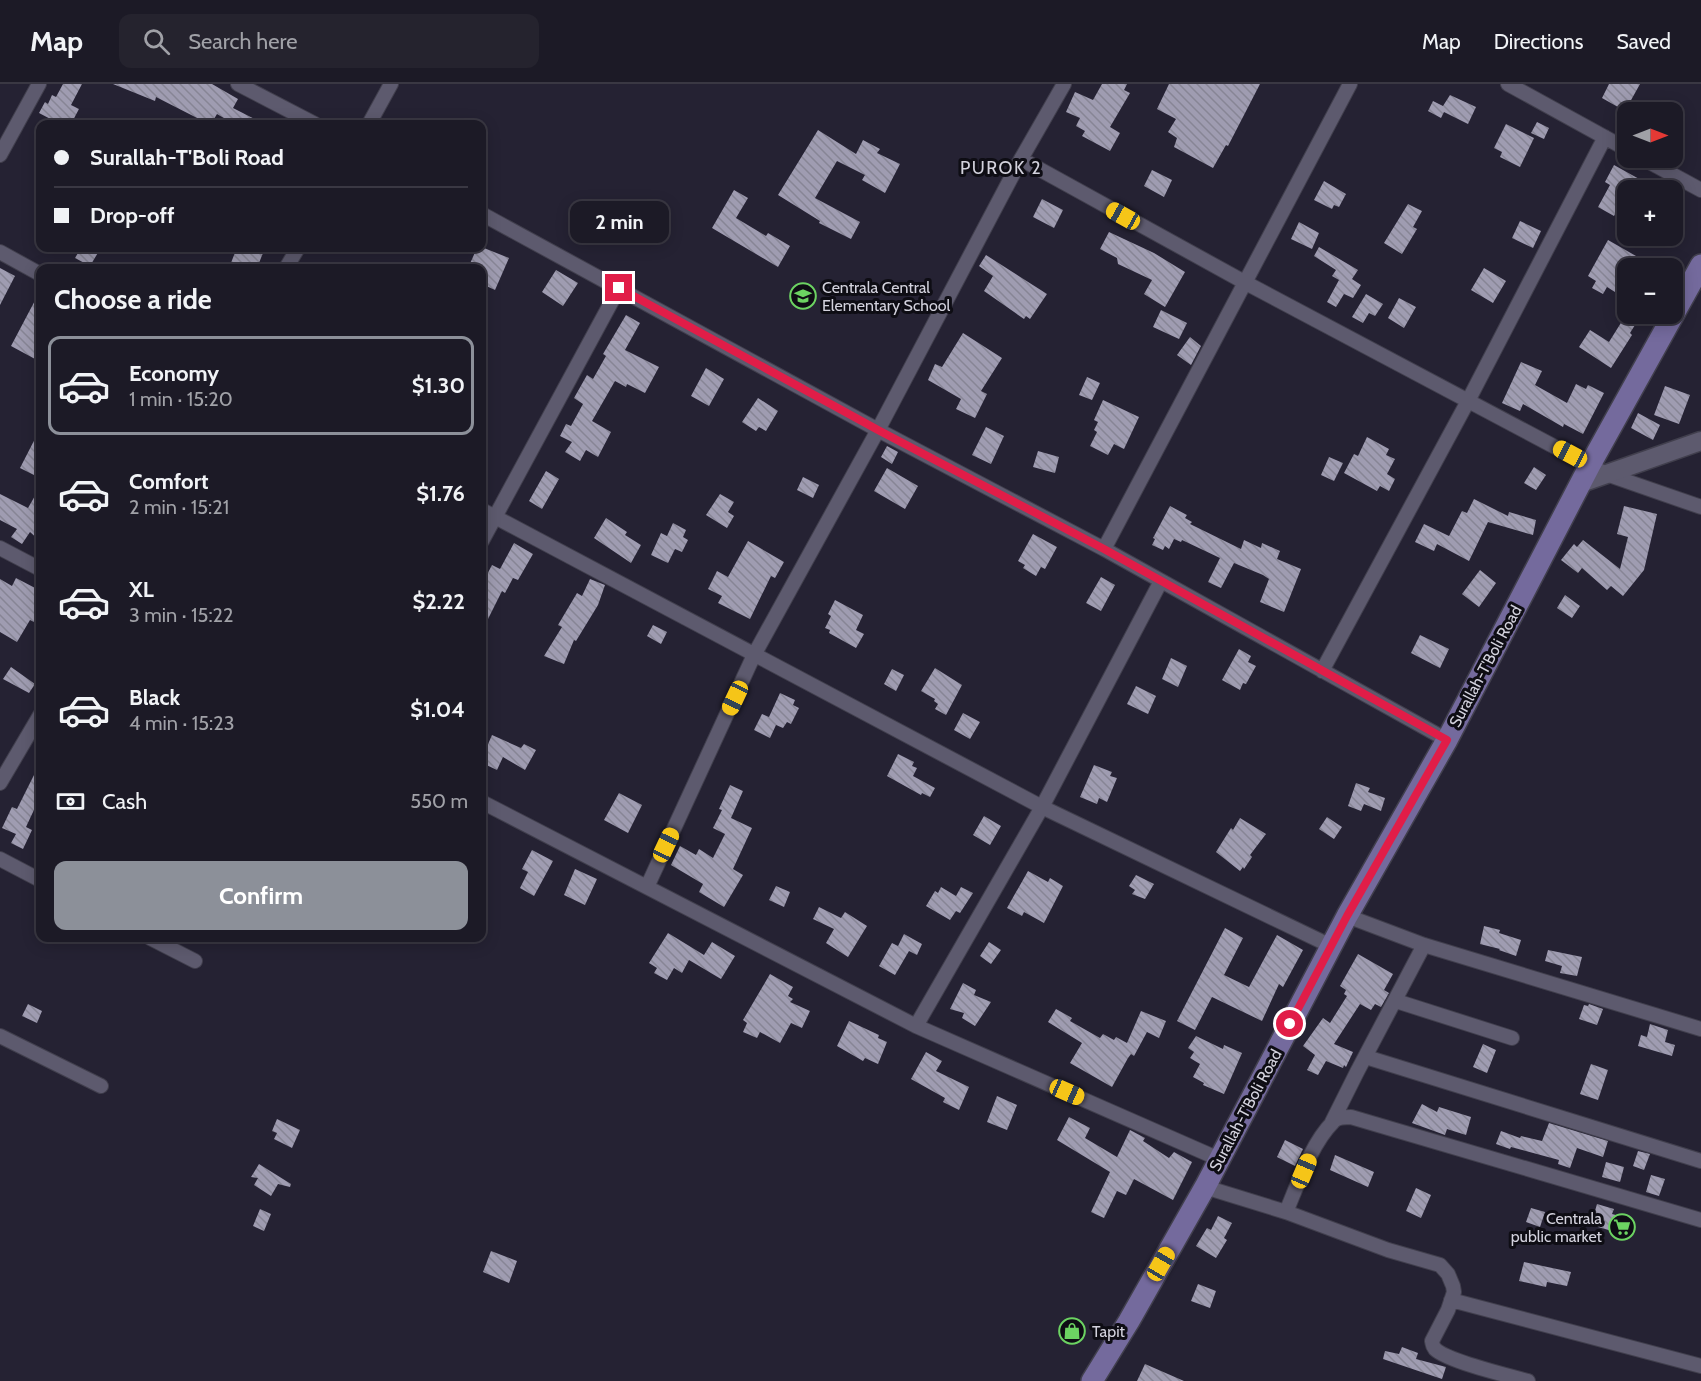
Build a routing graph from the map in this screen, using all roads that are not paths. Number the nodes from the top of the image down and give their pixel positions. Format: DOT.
graph roads {
  1 [pos="39,84"];
  2 [pos="238,84"];
  3 [pos="391,84"];
  4 [pos="1065,84"];
  5 [pos="1350,84"];
  6 [pos="1508,84"];
  7 [pos="307,120"];
  8 [pos="371,120"];
  9 [pos="1605,137"];
  10 [pos="1617,144"];
  11 [pos="0,155"];
  12 [pos="1021,159"];
  13 [pos="1660,168"];
  14 [pos="1701,190"];
  15 [pos="486,216"];
  16 [pos="0,252"];
  17 [pos="1701,265"];
  18 [pos="36,272"];
  19 [pos="1246,284"];
  20 [pos="619,288"];
  21 [pos="1468,401"];
  22 [pos="878,430"];
  23 [pos="1701,441"];
  24 [pos="1592,474"];
  25 [pos="1701,507"];
  26 [pos="486,512"];
  27 [pos="494,517"];
  28 [pos="486,533"];
  29 [pos="0,548"];
  30 [pos="1104,549"];
  31 [pos="36,567"];
  32 [pos="1161,581"];
  33 [pos="754,655"];
  34 [pos="1322,670"];
  35 [pos="36,722"];
  36 [pos="1447,740"];
  37 [pos="0,783"];
  38 [pos="486,804"];
  39 [pos="1042,807"];
  40 [pos="0,859"];
  41 [pos="36,878"];
  42 [pos="647,887"];
  43 [pos="1347,916"];
  44 [pos="158,942"];
  45 [pos="1424,945"];
  46 [pos="1331,946"];
  47 [pos="195,962"];
  48 [pos="1396,1000"];
  49 [pos="916,1026"];
  50 [pos="1701,1029"];
  51 [pos="0,1036"];
  52 [pos="1512,1038"];
  53 [pos="1366,1057"];
  54 [pos="101,1086"];
  55 [pos="1332,1122"];
  56 [pos="1219,1159"];
  57 [pos="1701,1161"];
  58 [pos="1205,1187"];
  59 [pos="1286,1212"];
  60 [pos="1701,1220"];
  61 [pos="1451,1300"];
  62 [pos="1701,1366"];
  63 [pos="1092,1381"];
  64 [pos="1528,1381"];
  1 -- 11 [label="street"];
  2 -- 7 [label="street"];
  3 -- 8 [label="street"];
  4 -- 12 [label="street"];
  5 -- 19 [label="street"];
  6 -- 9 [label="street"];
  9 -- 10 [label="street"];
  9 -- 21 [label="street"];
  12 -- 19 [label="street"];
  12 -- 22 [label="street"];
  13 -- 14 [label="street"];
  15 -- 20 [label="street"];
  16 -- 18 [label="street"];
  17 -- 24 [label="main road, Surallah-T'Boli Road"];
  19 -- 21 [label="street"];
  19 -- 30 [label="street"];
  20 -- 22 [label="street"];
  20 -- 27 [label="street"];
  21 -- 24 [label="street"];
  21 -- 34 [label="street"];
  22 -- 30 [label="street"];
  22 -- 33 [label="street"];
  23 -- 24 [label="street"];
  24 -- 25 [label="street"];
  24 -- 36 [label="main road, Surallah-T'Boli Road"];
  26 -- 27 [label="street"];
  27 -- 28 [label="street"];
  27 -- 33 [label="street"];
  29 -- 31 [label="street"];
  30 -- 32 [label="street"];
  32 -- 34 [label="street"];
  32 -- 39 [label="street"];
  33 -- 39 [label="street"];
  33 -- 42 [label="street"];
  34 -- 36 [label="street"];
  35 -- 37 [label="street"];
  36 -- 43 [label="main road, Surallah-T'Boli Road"];
  38 -- 42 [label="street"];
  39 -- 46 [label="street"];
  39 -- 49 [label="street"];
  40 -- 41 [label="street"];
  42 -- 49 [label="street"];
  43 -- 45 [label="street"];
  43 -- 46 [label="main road, Surallah-T'Boli Road"];
  44 -- 47 [label="street"];
  45 -- 48 [label="street"];
  45 -- 50 [label="street"];
  46 -- 56 [label="main road, Surallah-T'Boli Road"];
  48 -- 52 [label="street"];
  48 -- 53 [label="street"];
  49 -- 56 [label="street"];
  51 -- 54 [label="street"];
  53 -- 55 [label="street"];
  53 -- 57 [label="street"];
  55 -- 59 [label="street"];
  55 -- 60 [label="street"];
  56 -- 58 [label="main road, Surallah-T'Boli Road"];
  58 -- 59 [label="street"];
  58 -- 63 [label="main road, Surallah-T'Boli Road"];
  59 -- 61 [label="street"];
  61 -- 62 [label="street"];
  61 -- 64 [label="street"];
}
